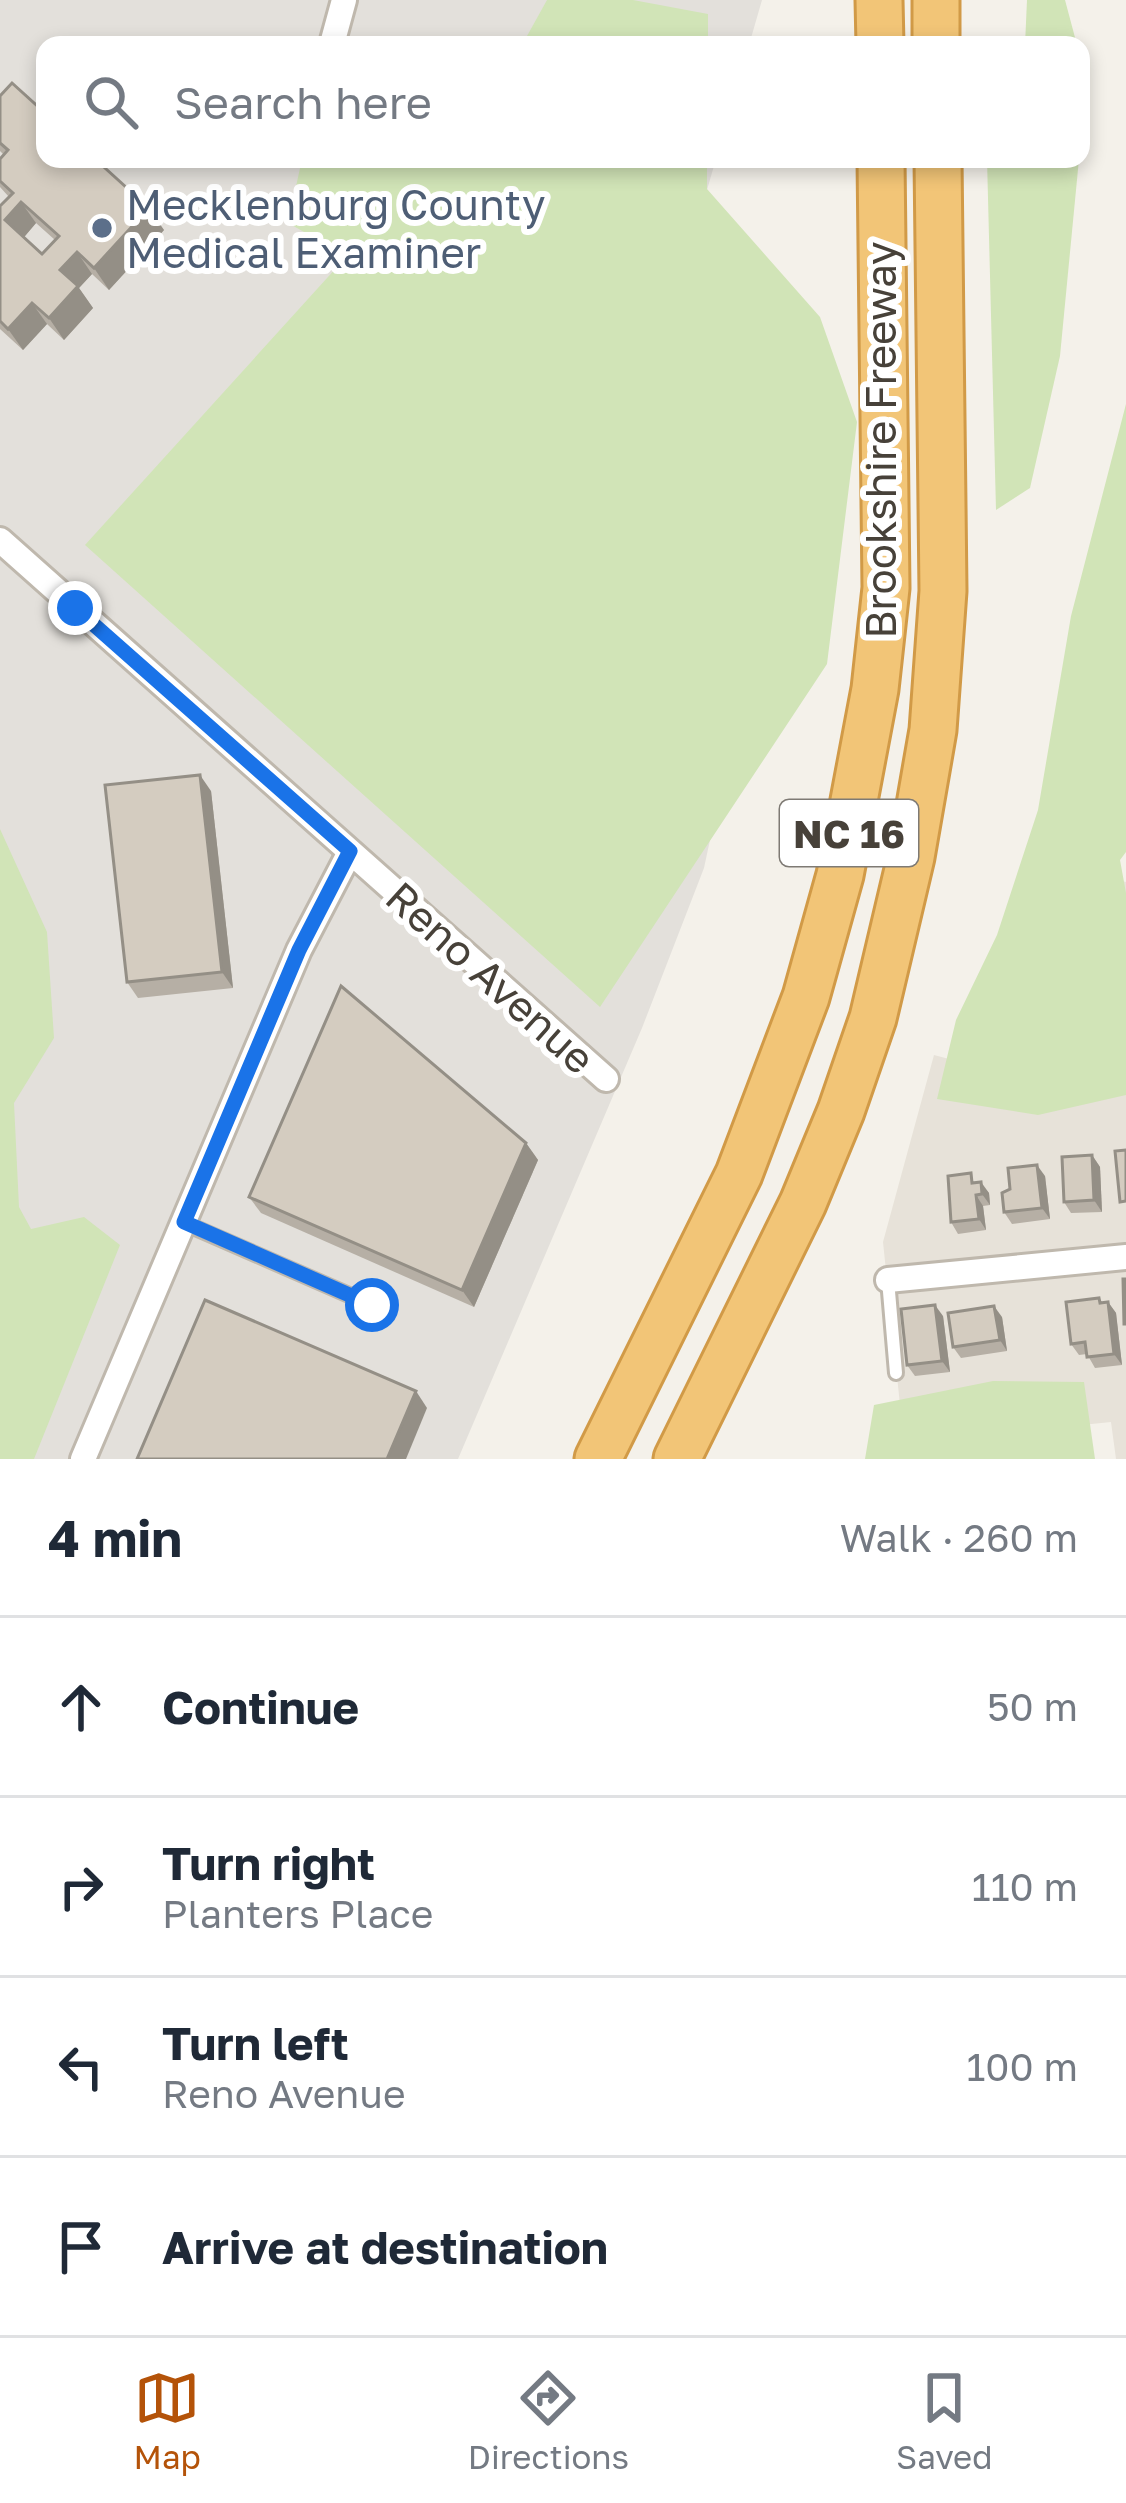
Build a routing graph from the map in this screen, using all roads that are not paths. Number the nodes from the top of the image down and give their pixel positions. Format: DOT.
graph roads {
  1 [pos="344,0"];
  2 [pos="879,0"];
  3 [pos="936,0"];
  4 [pos="334,36"];
  5 [pos="880,36"];
  6 [pos="937,36"];
  7 [pos="881,168"];
  8 [pos="938,168"];
  9 [pos="0,541"];
  10 [pos="350,851"];
  11 [pos="606,1078"];
  12 [pos="184,1222"];
  13 [pos="1126,1257"];
  14 [pos="888,1280"];
  15 [pos="372,1305"];
  16 [pos="896,1373"];
  17 [pos="83,1459"];
  18 [pos="598,1459"];
  19 [pos="677,1459"];
  1 -- 4 [label="street"];
  2 -- 5 [label="highway"];
  3 -- 6 [label="highway"];
  7 -- 18 [label="highway, Brookshire Freeway / NC 16"];
  8 -- 19 [label="highway, Brookshire Freeway / NC 16"];
  9 -- 10 [label="street, Reno Avenue"];
  10 -- 11 [label="street, Reno Avenue"];
  10 -- 12 [label="street"];
  12 -- 15 [label="lane"];
  12 -- 17 [label="street"];
  13 -- 14 [label="street"];
  14 -- 16 [label="lane"];
}
